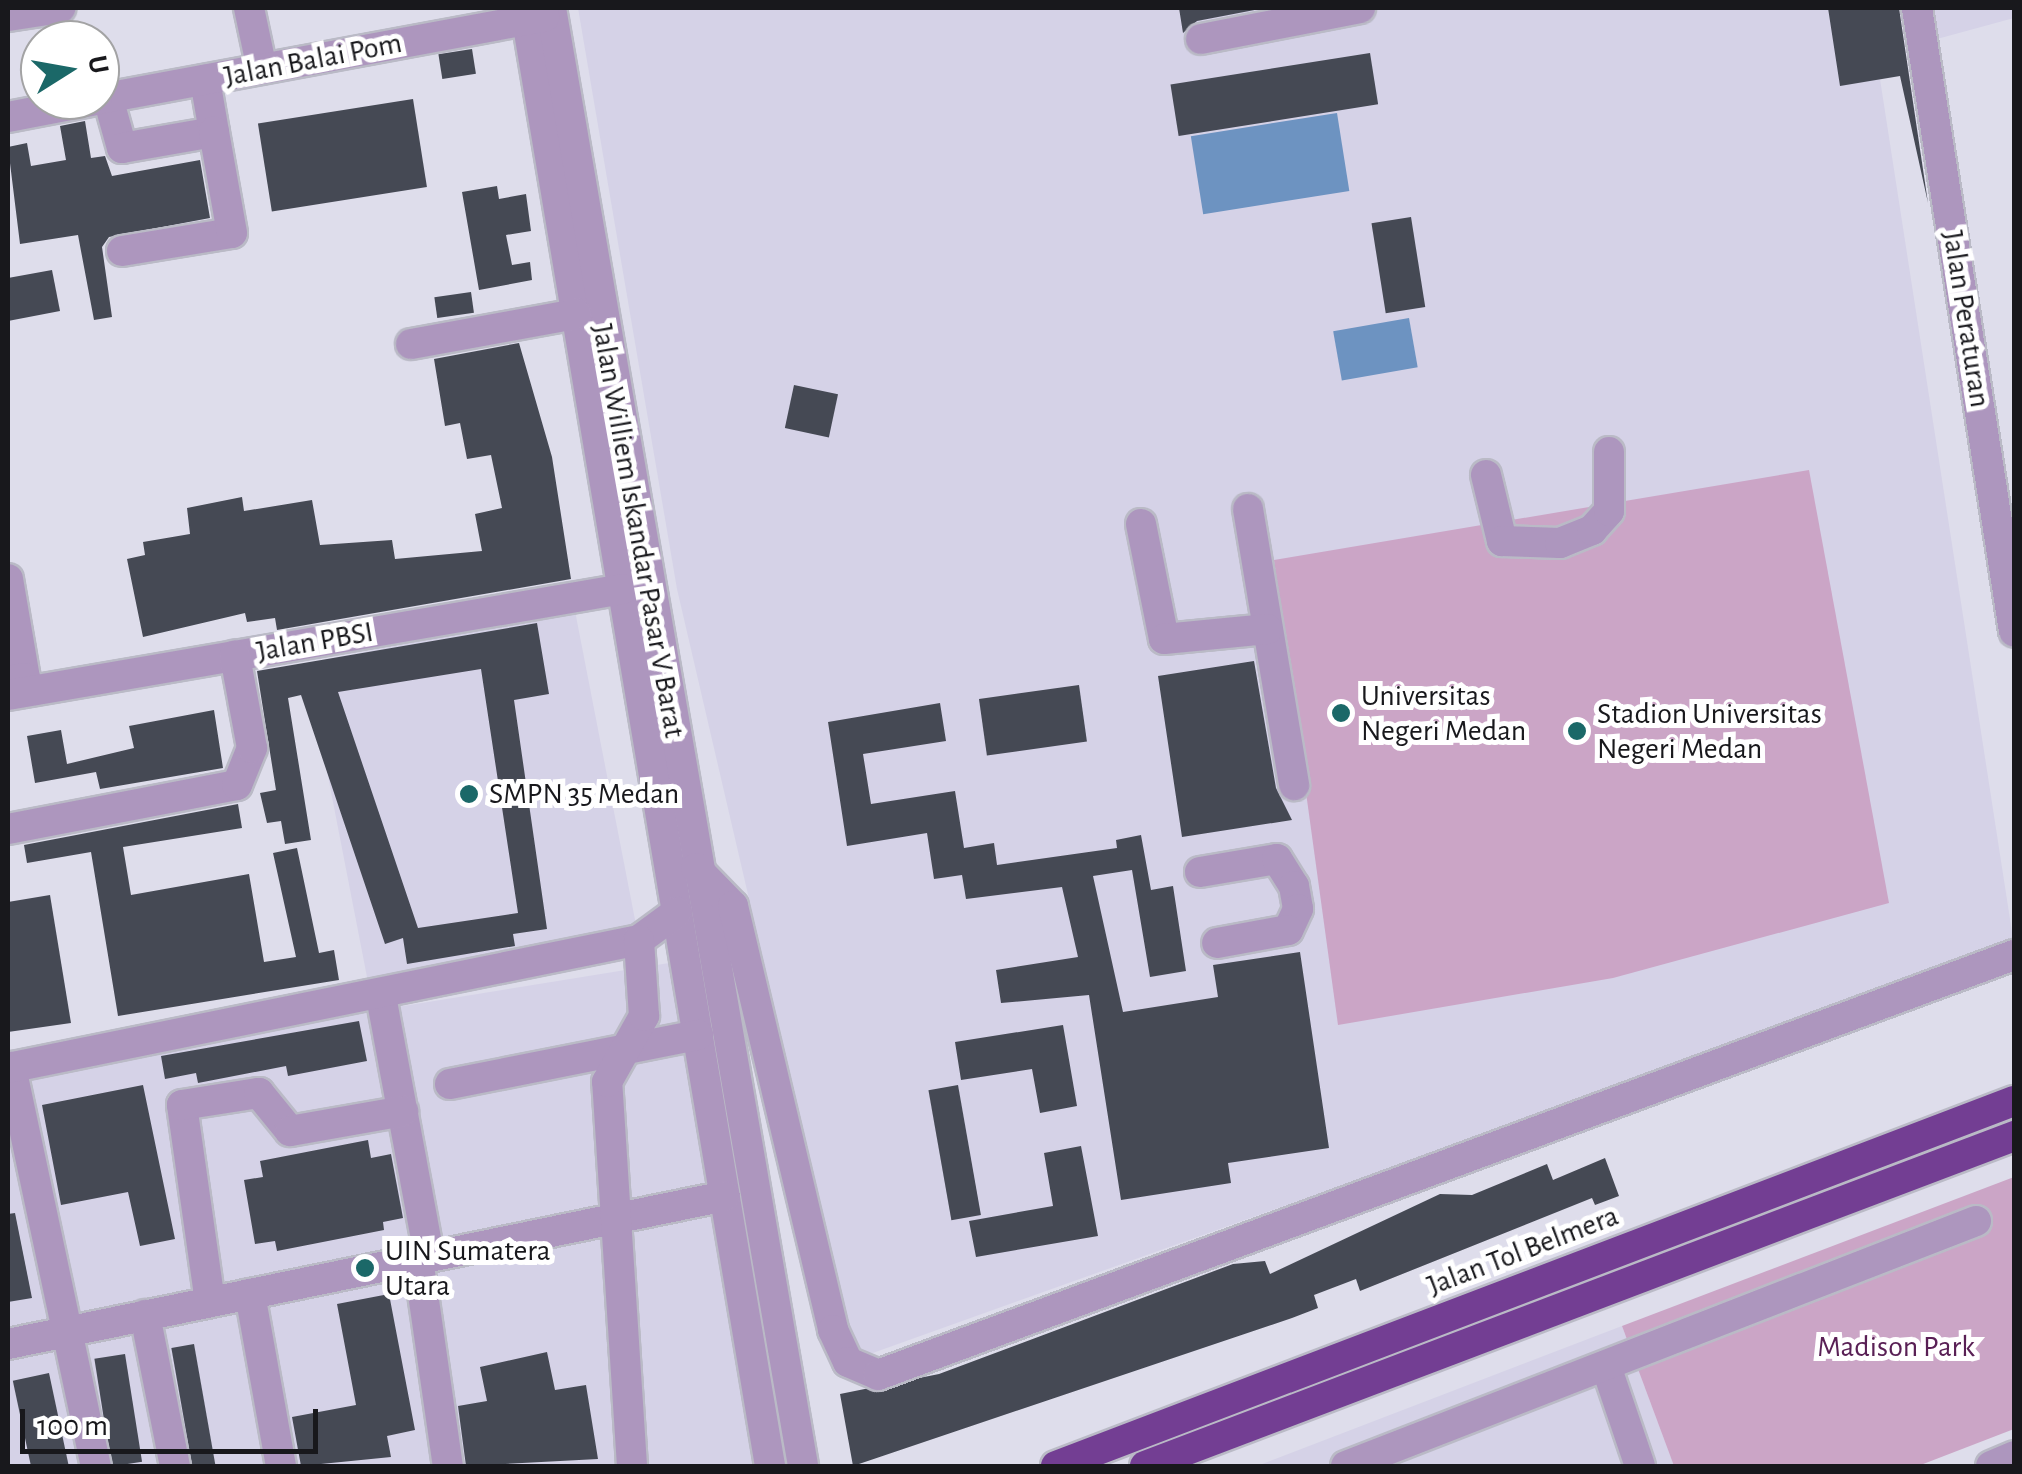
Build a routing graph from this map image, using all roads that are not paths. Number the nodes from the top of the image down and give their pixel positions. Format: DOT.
graph roads {
  1 [pos="60,8"];
  2 [pos="248,8"];
  3 [pos="1360,8"];
  4 [pos="1917,8"];
  5 [pos="539,13"];
  6 [pos="8,16"];
  7 [pos="1201,39"];
  8 [pos="262,69"];
  9 [pos="205,80"];
  10 [pos="120,96"];
  11 [pos="109,120"];
  12 [pos="214,132"];
  13 [pos="122,251"];
  14 [pos="582,275"];
  15 [pos="576,314"];
  16 [pos="411,344"];
  17 [pos="1609,452"];
  18 [pos="1486,475"];
  19 [pos="1248,509"];
  20 [pos="1142,524"];
  21 [pos="8,580"];
  22 [pos="622,589"];
  23 [pos="1268,629"];
  24 [pos="2014,631"];
  25 [pos="235,656"];
  26 [pos="8,681"];
  27 [pos="8,695"];
  28 [pos="1294,784"];
  29 [pos="8,830"];
  30 [pos="696,868"];
  31 [pos="1200,872"];
  32 [pos="677,912"];
  33 [pos="639,940"];
  34 [pos="1217,943"];
  35 [pos="2014,955"];
  36 [pos="382,996"];
  37 [pos="698,1035"];
  38 [pos="626,1046"];
  39 [pos="9,1068"];
  40 [pos="450,1084"];
  41 [pos="2014,1100"];
  42 [pos="402,1111"];
  43 [pos="2014,1136"];
  44 [pos="725,1196"];
  45 [pos="618,1217"];
  46 [pos="1976,1221"];
  47 [pos="424,1258"];
  48 [pos="250,1294"];
  49 [pos="210,1302"];
  50 [pos="145,1315"];
  51 [pos="69,1331"];
  52 [pos="8,1344"];
  53 [pos="1607,1369"];
  54 [pos="2014,1456"];
  55 [pos="96,1466"];
  56 [pos="175,1466"];
  57 [pos="281,1466"];
  58 [pos="448,1466"];
  59 [pos="632,1466"];
  60 [pos="770,1466"];
  61 [pos="803,1466"];
  62 [pos="1056,1466"];
  63 [pos="1145,1466"];
  64 [pos="1346,1466"];
  65 [pos="1640,1466"];
  66 [pos="1991,1466"];
  1 -- 6 [label="street"];
  2 -- 8 [label="street"];
  3 -- 7 [label="street"];
  4 -- 24 [label="street, Jalan Peraturan"];
  5 -- 8 [label="street, Jalan Balai Pom"];
  5 -- 14 [label="street, Jalan Williem Iskandar Pasar V Barat"];
  8 -- 9 [label="street, Jalan Balai Pom"];
  9 -- 10 [label="street, Jalan Balai Pom"];
  9 -- 12 [label="street"];
  11 -- 12 [label="street"];
  12 -- 13 [label="street"];
  14 -- 15 [label="street, Jalan Williem Iskandar Pasar V Barat"];
  14 -- 30 [label="street, Jalan Williem Iskandar Pasar V Barat"];
  15 -- 16 [label="street"];
  15 -- 22 [label="street, Jalan Williem Iskandar Pasar V Barat"];
  17 -- 18 [label="street"];
  19 -- 23 [label="street"];
  20 -- 23 [label="street"];
  21 -- 26 [label="street"];
  22 -- 25 [label="street, Jalan PBSI"];
  22 -- 32 [label="street, Jalan Williem Iskandar Pasar V Barat"];
  23 -- 28 [label="street"];
  25 -- 27 [label="street, Jalan PBSI"];
  25 -- 29 [label="street"];
  30 -- 35 [label="street"];
  30 -- 61 [label="street, Jalan Williem Iskandar Pasar V Barat"];
  31 -- 34 [label="street"];
  32 -- 33 [label="street"];
  32 -- 37 [label="street, Jalan Williem Iskandar Pasar V Barat"];
  33 -- 36 [label="street"];
  33 -- 38 [label="street"];
  36 -- 39 [label="street"];
  36 -- 42 [label="street"];
  37 -- 38 [label="street"];
  37 -- 44 [label="street, Jalan Williem Iskandar Pasar V Barat"];
  38 -- 40 [label="street"];
  38 -- 45 [label="street"];
  39 -- 51 [label="street"];
  41 -- 62 [label="highway, Jalan Tol Belmera"];
  42 -- 47 [label="street"];
  42 -- 49 [label="street"];
  43 -- 63 [label="highway"];
  44 -- 45 [label="street"];
  44 -- 60 [label="street, Jalan Williem Iskandar Pasar V Barat"];
  45 -- 47 [label="street"];
  45 -- 59 [label="street"];
  46 -- 53 [label="street"];
  47 -- 48 [label="street"];
  47 -- 58 [label="street"];
  48 -- 49 [label="street"];
  48 -- 57 [label="street"];
  49 -- 50 [label="street"];
  50 -- 51 [label="street"];
  50 -- 56 [label="street"];
  51 -- 52 [label="street"];
  51 -- 55 [label="street"];
  53 -- 64 [label="street"];
  53 -- 65 [label="street"];
  54 -- 66 [label="street"];
}
